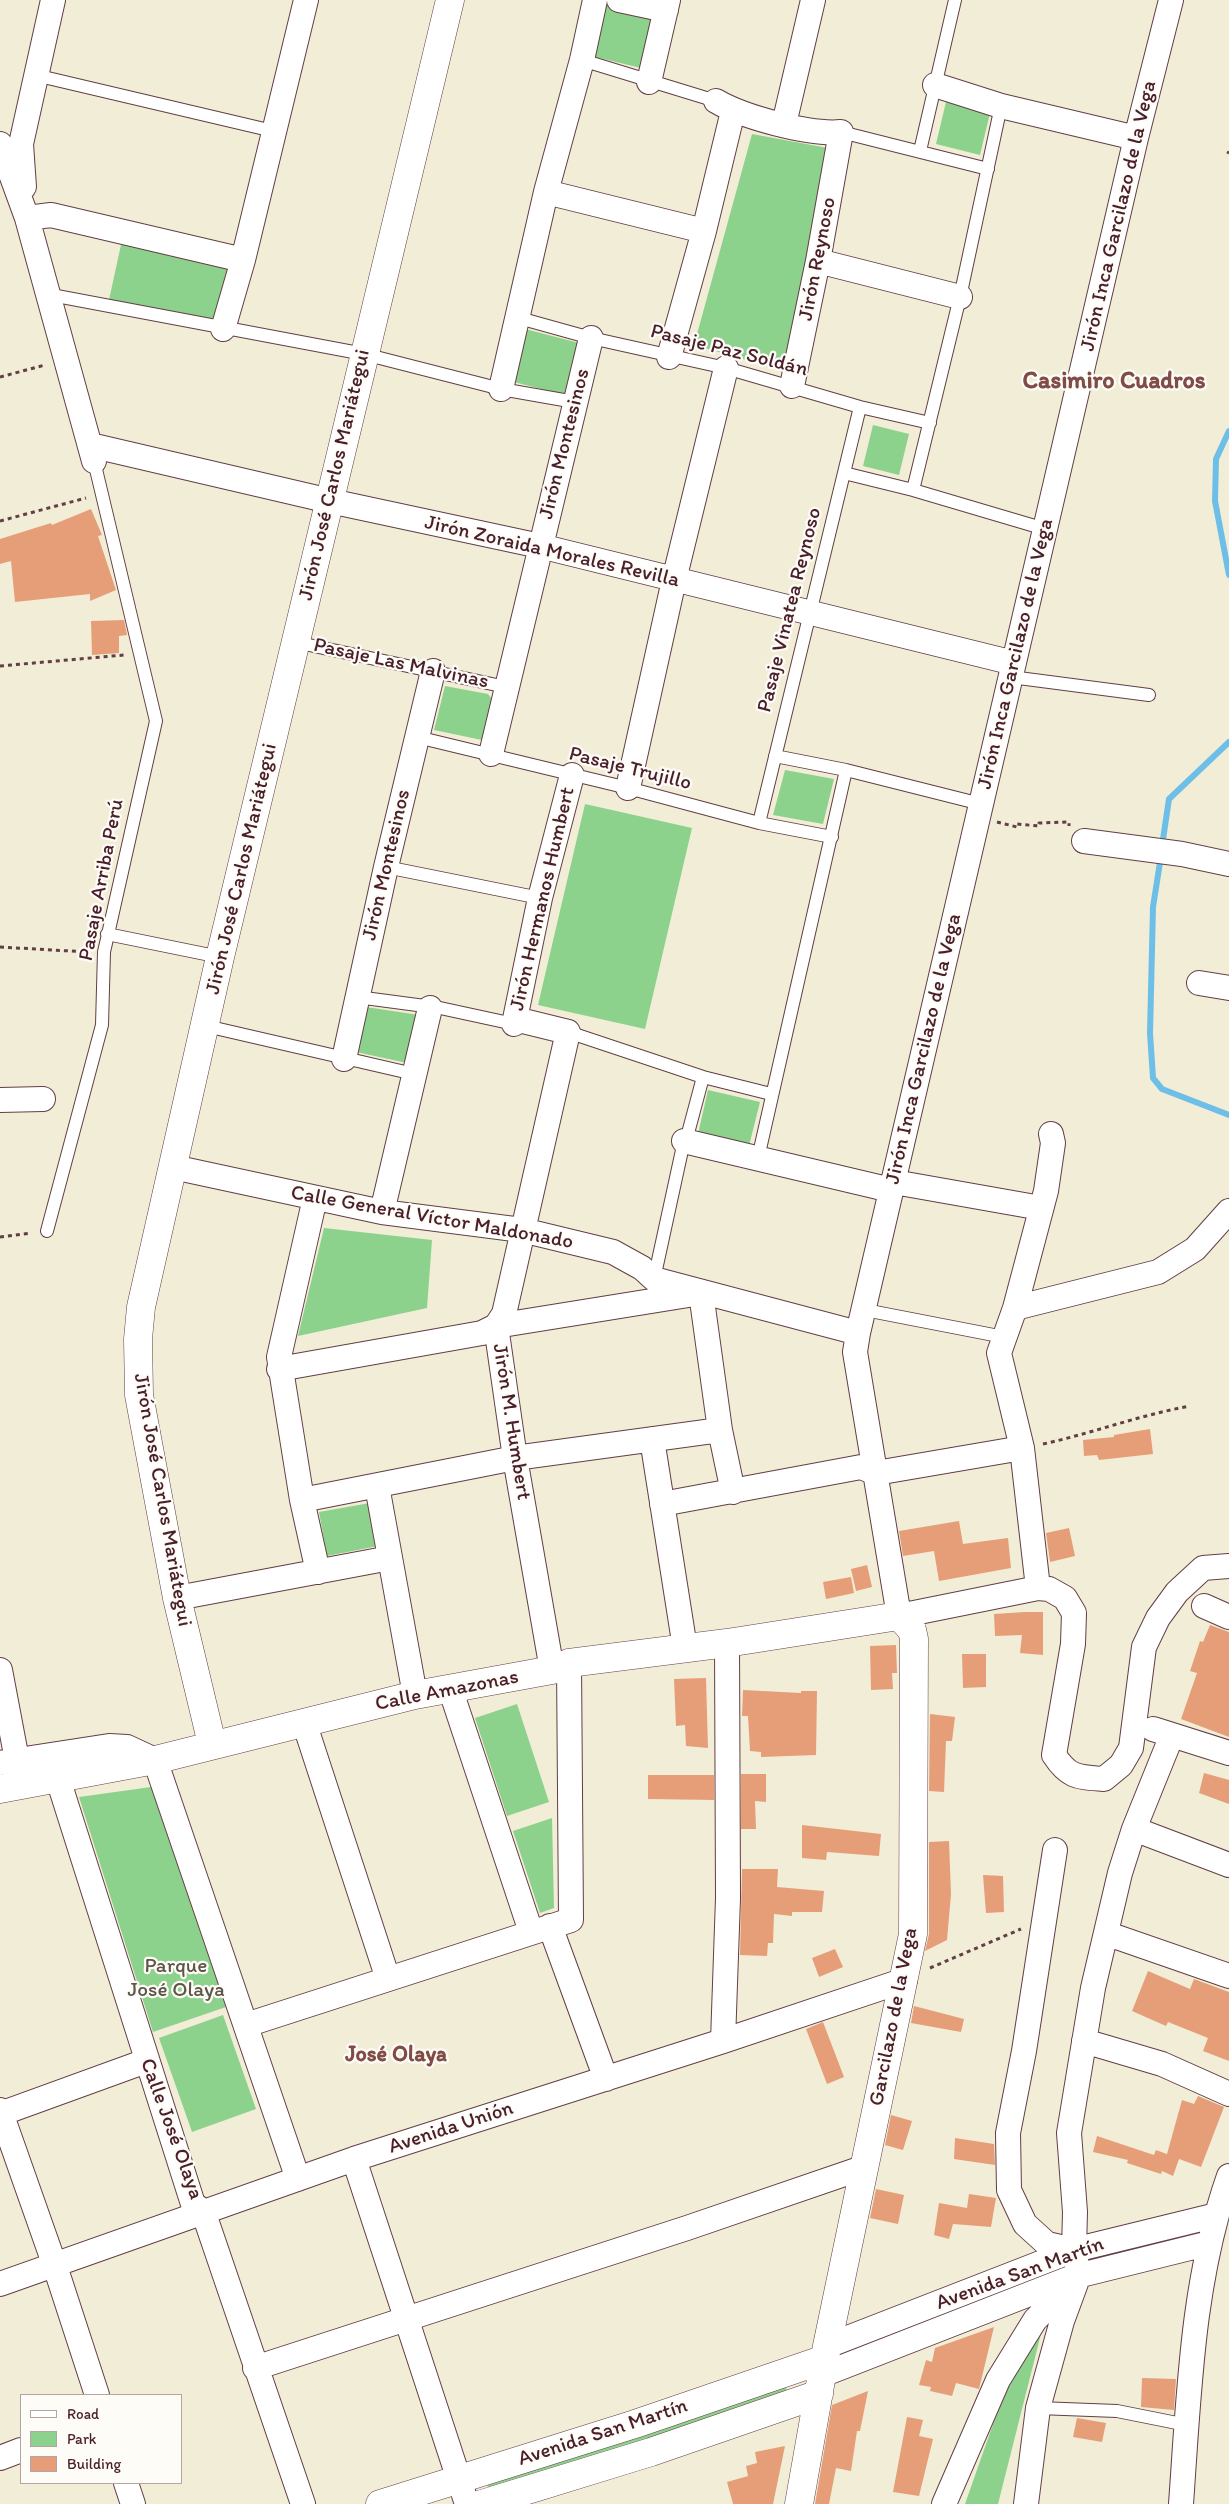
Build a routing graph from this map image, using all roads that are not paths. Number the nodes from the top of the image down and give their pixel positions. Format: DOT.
graph roads {
  1 [pos="53,0"];
  2 [pos="304,0"];
  3 [pos="450,0"];
  4 [pos="595,0"];
  5 [pos="619,0"];
  6 [pos="813,0"];
  7 [pos="955,0"];
  8 [pos="1171,0"];
  9 [pos="667,5"];
  10 [pos="582,60"];
  11 [pos="35,74"];
  12 [pos="649,82"];
  13 [pos="935,85"];
  14 [pos="724,106"];
  15 [pos="1001,106"];
  16 [pos="784,124"];
  17 [pos="273,131"];
  18 [pos="841,132"];
  19 [pos="1136,138"];
  20 [pos="0,144"];
  21 [pos="920,151"];
  22 [pos="988,169"];
  23 [pos="546,192"];
  24 [pos="27,218"];
  25 [pos="704,231"];
  26 [pos="243,260"];
  27 [pos="818,261"];
  28 [pos="46,294"];
  29 [pos="960,296"];
  30 [pos="518,318"];
  31 [pos="222,329"];
  32 [pos="591,338"];
  33 [pos="364,354"];
  34 [pos="669,357"];
  35 [pos="726,368"];
  36 [pos="792,386"];
  37 [pos="502,389"];
  38 [pos="575,402"];
  39 [pos="860,407"];
  40 [pos="930,423"];
  41 [pos="92,453"];
  42 [pos="844,473"];
  43 [pos="913,490"];
  44 [pos="330,501"];
  45 [pos="1045,529"];
  46 [pos="540,546"];
  47 [pos="674,580"];
  48 [pos="810,613"];
  49 [pos="295,642"];
  50 [pos="1012,670"];
  51 [pos="433,671"];
  52 [pos="506,687"];
  53 [pos="1149,695"];
  54 [pos="417,737"];
  55 [pos="491,754"];
  56 [pos="775,756"];
  57 [pos="846,770"];
  58 [pos="572,775"];
  59 [pos="628,788"];
  60 [pos="987,810"];
  61 [pos="759,823"];
  62 [pos="832,836"];
  63 [pos="1087,838"];
  64 [pos="1229,864"];
  65 [pos="386,867"];
  66 [pos="540,898"];
  67 [pos="108,934"];
  68 [pos="220,957"];
  69 [pos="1199,983"];
  70 [pos="1229,988"];
  71 [pos="357,996"];
  72 [pos="430,1008"];
  73 [pos="514,1021"];
  74 [pos="206,1026"];
  75 [pos="568,1032"];
  76 [pos="344,1059"];
  77 [pos="414,1074"];
  78 [pos="703,1077"];
  79 [pos="771,1094"];
  80 [pos="43,1099"];
  81 [pos="0,1100"];
  82 [pos="1051,1134"];
  83 [pos="684,1141"];
  84 [pos="758,1158"];
  85 [pos="173,1166"];
  86 [pos="892,1186"];
  87 [pos="315,1198"];
  88 [pos="1041,1208"];
  89 [pos="1229,1211"];
  90 [pos="382,1212"];
  91 [pos="522,1230"];
  92 [pos="47,1231"];
  93 [pos="654,1279"];
  94 [pos="701,1293"];
  95 [pos="1015,1308"];
  96 [pos="865,1310"];
  97 [pos="496,1326"];
  98 [pos="858,1333"];
  99 [pos="1004,1337"];
  100 [pos="279,1369"];
  101 [pos="720,1430"];
  102 [pos="652,1440"];
  103 [pos="1022,1448"];
  104 [pos="515,1458"];
  105 [pos="876,1473"];
  106 [pos="377,1486"];
  107 [pos="733,1492"];
  108 [pos="302,1500"];
  109 [pos="662,1504"];
  110 [pos="390,1558"];
  111 [pos="1229,1566"];
  112 [pos="318,1572"];
  113 [pos="1044,1589"];
  114 [pos="177,1598"];
  115 [pos="1204,1606"];
  116 [pos="899,1616"];
  117 [pos="1229,1617"];
  118 [pos="726,1643"];
  119 [pos="685,1648"];
  120 [pos="560,1667"];
  121 [pos="0,1670"];
  122 [pos="450,1688"];
  123 [pos="415,1696"];
  124 [pos="304,1722"];
  125 [pos="212,1744"];
  126 [pos="1229,1753"];
  127 [pos="155,1760"];
  128 [pos="9,1761"];
  129 [pos="58,1779"];
  130 [pos="0,1789"];
  131 [pos="1134,1829"];
  132 [pos="1055,1850"];
  133 [pos="1229,1865"];
  134 [pos="540,1929"];
  135 [pos="1108,1934"];
  136 [pos="1229,1976"];
  137 [pos="388,1979"];
  138 [pos="904,1980"];
  139 [pos="246,2025"];
  140 [pos="723,2041"];
  141 [pos="1084,2041"];
  142 [pos="146,2061"];
  143 [pos="606,2080"];
  144 [pos="1229,2094"];
  145 [pos="0,2113"];
  146 [pos="354,2159"];
  147 [pos="865,2167"];
  148 [pos="1229,2176"];
  149 [pos="298,2179"];
  150 [pos="203,2211"];
  151 [pos="1217,2215"];
  152 [pos="1210,2243"];
  153 [pos="1074,2250"];
  154 [pos="55,2266"];
  155 [pos="1080,2275"];
  156 [pos="0,2284"];
  157 [pos="407,2319"];
  158 [pos="255,2368"];
  159 [pos="823,2369"];
  160 [pos="97,2394"];
  161 [pos="1038,2408"];
  162 [pos="1187,2425"];
  163 [pos="20,2450"];
  164 [pos="0,2458"];
  165 [pos="126,2484"];
  166 [pos="463,2492"];
  167 [pos="133,2504"];
  168 [pos="303,2504"];
  169 [pos="380,2504"];
  170 [pos="482,2504"];
  171 [pos="798,2504"];
  172 [pos="944,2504"];
  173 [pos="1026,2504"];
  174 [pos="1181,2504"];
  1 -- 11 [label="street"];
  2 -- 17 [label="street"];
  3 -- 33 [label="street, Jirón José Carlos Mariátegui"];
  4 -- 10 [label="street"];
  5 -- 9 [label="street"];
  6 -- 16 [label="street"];
  7 -- 13 [label="lane"];
  8 -- 19 [label="street, Jirón Inca Garcilazo de la Vega"];
  9 -- 12 [label="street"];
  10 -- 12 [label="lane"];
  10 -- 23 [label="street"];
  11 -- 17 [label="lane"];
  11 -- 24 [label="street"];
  12 -- 14 [label="lane"];
  13 -- 15 [label="street"];
  13 -- 21 [label="lane"];
  14 -- 16 [label="street"];
  14 -- 25 [label="street"];
  15 -- 19 [label="street"];
  15 -- 22 [label="lane"];
  16 -- 18 [label="street"];
  17 -- 26 [label="street"];
  18 -- 21 [label="lane"];
  18 -- 27 [label="street, Jirón Reynoso"];
  19 -- 45 [label="street, Jirón Inca Garcilazo de la Vega"];
  20 -- 24 [label="street"];
  21 -- 22 [label="lane"];
  22 -- 29 [label="lane"];
  23 -- 25 [label="street"];
  23 -- 30 [label="street"];
  24 -- 26 [label="street"];
  24 -- 28 [label="street"];
  25 -- 34 [label="street"];
  26 -- 31 [label="street"];
  27 -- 29 [label="street"];
  27 -- 36 [label="street, Jirón Reynoso"];
  28 -- 31 [label="lane"];
  28 -- 41 [label="street"];
  29 -- 40 [label="lane"];
  30 -- 32 [label="lane, Pasaje Paz Soldán"];
  30 -- 37 [label="street"];
  31 -- 33 [label="lane"];
  32 -- 34 [label="lane, Pasaje Paz Soldán"];
  32 -- 38 [label="street, Jirón Montesinos"];
  33 -- 37 [label="lane"];
  33 -- 44 [label="street, Jirón José Carlos Mariátegui"];
  34 -- 35 [label="lane, Pasaje Paz Soldán"];
  35 -- 36 [label="lane, Pasaje Paz Soldán"];
  35 -- 47 [label="street"];
  36 -- 39 [label="lane, Pasaje Paz Soldán"];
  37 -- 38 [label="lane"];
  38 -- 46 [label="street, Jirón Montesinos"];
  39 -- 40 [label="lane, Pasaje Paz Soldán"];
  39 -- 42 [label="lane, Pasaje Vinatea Reynoso"];
  40 -- 43 [label="lane"];
  41 -- 44 [label="street, Jirón Zoraida Morales Revilla"];
  41 -- 67 [label="lane, Pasaje Arriba Perú"];
  42 -- 43 [label="lane"];
  42 -- 48 [label="lane, Pasaje Vinatea Reynoso"];
  43 -- 45 [label="lane"];
  44 -- 46 [label="street, Jirón Zoraida Morales Revilla"];
  44 -- 49 [label="street, Jirón José Carlos Mariátegui"];
  45 -- 50 [label="street, Jirón Inca Garcilazo de la Vega"];
  46 -- 47 [label="street, Jirón Zoraida Morales Revilla"];
  46 -- 52 [label="street, Jirón Montesinos"];
  47 -- 48 [label="street, Jirón Zoraida Morales Revilla"];
  47 -- 59 [label="street"];
  48 -- 50 [label="street, Jirón Zoraida Morales Revilla"];
  48 -- 56 [label="lane, Pasaje Vinatea Reynoso"];
  49 -- 51 [label="lane, Pasaje Las Malvinas"];
  49 -- 68 [label="street, Jirón José Carlos Mariátegui"];
  50 -- 53 [label="lane, Jirón Zoraida Morales Revilla"];
  50 -- 60 [label="street, Jirón Inca Garcilazo de la Vega"];
  51 -- 52 [label="lane, Pasaje Las Malvinas"];
  51 -- 54 [label="street, Jirón Montesinos"];
  52 -- 55 [label="street, Jirón Montesinos"];
  54 -- 55 [label="lane, Pasaje Trujillo"];
  54 -- 65 [label="street, Jirón Montesinos"];
  55 -- 58 [label="lane, Pasaje Trujillo"];
  56 -- 57 [label="lane"];
  56 -- 61 [label="lane, Pasaje Vinatea Reynoso"];
  57 -- 60 [label="lane"];
  57 -- 62 [label="lane"];
  58 -- 59 [label="lane, Pasaje Trujillo"];
  58 -- 66 [label="street, Jirón Hermanos Humbert"];
  59 -- 61 [label="lane, Pasaje Trujillo"];
  60 -- 86 [label="street, Jirón Inca Garcilazo de la Vega"];
  61 -- 62 [label="lane, Pasaje Trujillo"];
  62 -- 79 [label="lane"];
  63 -- 64 [label="street"];
  65 -- 66 [label="lane"];
  65 -- 71 [label="street, Jirón Montesinos"];
  66 -- 73 [label="street, Jirón Hermanos Humbert"];
  67 -- 68 [label="lane"];
  67 -- 92 [label="lane, Pasaje Arriba Perú"];
  68 -- 74 [label="street, Jirón José Carlos Mariátegui"];
  69 -- 70 [label="street"];
  71 -- 72 [label="lane"];
  71 -- 76 [label="street, Jirón Montesinos"];
  72 -- 73 [label="lane"];
  72 -- 77 [label="street"];
  73 -- 75 [label="street"];
  74 -- 76 [label="lane"];
  74 -- 85 [label="street, Jirón José Carlos Mariátegui"];
  75 -- 78 [label="lane"];
  75 -- 91 [label="street, Jirón M. Humbert"];
  76 -- 77 [label="lane"];
  77 -- 90 [label="street"];
  78 -- 79 [label="lane"];
  78 -- 83 [label="lane"];
  79 -- 84 [label="lane"];
  80 -- 81 [label="street"];
  82 -- 88 [label="street"];
  83 -- 84 [label="street"];
  83 -- 93 [label="lane"];
  84 -- 86 [label="street"];
  85 -- 87 [label="street, Calle General Víctor Maldonado"];
  85 -- 114 [label="street, Jirón José Carlos Mariátegui"];
  86 -- 88 [label="street"];
  86 -- 96 [label="street, Jirón Inca Garcilazo de la Vega"];
  87 -- 90 [label="street, Calle General Víctor Maldonado"];
  87 -- 100 [label="street"];
  88 -- 95 [label="street"];
  89 -- 95 [label="street"];
  90 -- 91 [label="street, Calle General Víctor Maldonado"];
  91 -- 93 [label="street, Calle General Víctor Maldonado"];
  91 -- 97 [label="street, Jirón M. Humbert"];
  93 -- 94 [label="street, Calle General Víctor Maldonado"];
  94 -- 97 [label="street"];
  94 -- 98 [label="street, Calle General Víctor Maldonado"];
  94 -- 101 [label="street"];
  95 -- 99 [label="street"];
  96 -- 98 [label="street, Jirón Inca Garcilazo de la Vega"];
  96 -- 99 [label="lane"];
  97 -- 100 [label="street"];
  97 -- 104 [label="street, Jirón M. Humbert"];
  98 -- 105 [label="street, Jirón Inca Garcilazo de la Vega"];
  99 -- 103 [label="street"];
  100 -- 108 [label="street"];
  101 -- 102 [label="street"];
  101 -- 107 [label="street"];
  102 -- 104 [label="street"];
  102 -- 109 [label="street"];
  103 -- 105 [label="street"];
  103 -- 113 [label="street"];
  104 -- 106 [label="street"];
  104 -- 120 [label="street, Jirón M. Humbert"];
  105 -- 107 [label="street"];
  105 -- 116 [label="street, Jirón Inca Garcilazo de la Vega"];
  106 -- 108 [label="street"];
  106 -- 110 [label="street"];
  107 -- 109 [label="street"];
  108 -- 112 [label="street"];
  109 -- 119 [label="street"];
  110 -- 112 [label="street"];
  110 -- 123 [label="street"];
  111 -- 113 [label="street"];
  112 -- 114 [label="street"];
  113 -- 116 [label="street"];
  114 -- 125 [label="street, Jirón José Carlos Mariátegui"];
  115 -- 117 [label="street"];
  116 -- 118 [label="street, Calle Amazonas"];
  116 -- 138 [label="street, Garcilazo de la Vega"];
  118 -- 119 [label="street, Calle Amazonas"];
  118 -- 140 [label="street"];
  119 -- 120 [label="street, Calle Amazonas"];
  120 -- 122 [label="street, Calle Amazonas"];
  120 -- 134 [label="street, Jirón M. Humbert"];
  121 -- 128 [label="street"];
  122 -- 123 [label="street, Calle Amazonas"];
  122 -- 134 [label="street"];
  123 -- 124 [label="street, Calle Amazonas"];
  124 -- 125 [label="street, Calle Amazonas"];
  124 -- 137 [label="street"];
  125 -- 127 [label="street, Calle Amazonas"];
  126 -- 131 [label="street"];
  127 -- 128 [label="street"];
  127 -- 129 [label="street, Calle Amazonas"];
  127 -- 139 [label="street"];
  129 -- 130 [label="street, Calle Amazonas"];
  129 -- 142 [label="street, Calle José Olaya"];
  131 -- 133 [label="street"];
  131 -- 135 [label="street"];
  132 -- 153 [label="street"];
  134 -- 137 [label="street"];
  134 -- 143 [label="street"];
  135 -- 136 [label="street"];
  135 -- 141 [label="street"];
  137 -- 139 [label="street"];
  138 -- 140 [label="street, Avenida Unión"];
  138 -- 147 [label="street, Garcilazo de la Vega"];
  139 -- 149 [label="street"];
  140 -- 143 [label="street, Avenida Unión"];
  141 -- 144 [label="street"];
  141 -- 153 [label="street"];
  142 -- 145 [label="street"];
  142 -- 150 [label="street, Calle José Olaya"];
  143 -- 146 [label="street, Avenida Unión"];
  145 -- 154 [label="street"];
  146 -- 149 [label="street, Avenida Unión"];
  146 -- 157 [label="street"];
  147 -- 157 [label="street"];
  147 -- 159 [label="street, Garcilazo de la Vega"];
  148 -- 151 [label="street"];
  149 -- 150 [label="street, Avenida Unión"];
  150 -- 154 [label="street, Avenida Unión"];
  150 -- 158 [label="street, Calle José Olaya"];
  151 -- 152 [label="street"];
  151 -- 153 [label="street, Avenida San Martín"];
  152 -- 155 [label="street, Avenida San Martín"];
  152 -- 162 [label="street"];
  153 -- 155 [label="street"];
  153 -- 159 [label="street, Avenida San Martín"];
  154 -- 156 [label="street, Avenida Unión"];
  154 -- 160 [label="street"];
  155 -- 159 [label="street, Avenida San Martín"];
  155 -- 161 [label="street"];
  155 -- 172 [label="street"];
  157 -- 158 [label="street"];
  157 -- 166 [label="street"];
  158 -- 168 [label="street, Calle José Olaya"];
  159 -- 166 [label="street, Avenida San Martín"];
  159 -- 170 [label="street, Avenida San Martín"];
  159 -- 171 [label="street, Garcilazo de la Vega"];
  161 -- 162 [label="lane"];
  161 -- 173 [label="street"];
  162 -- 174 [label="street"];
  163 -- 164 [label="street"];
  165 -- 167 [label="street"];
  166 -- 169 [label="street, Avenida San Martín"];
}
